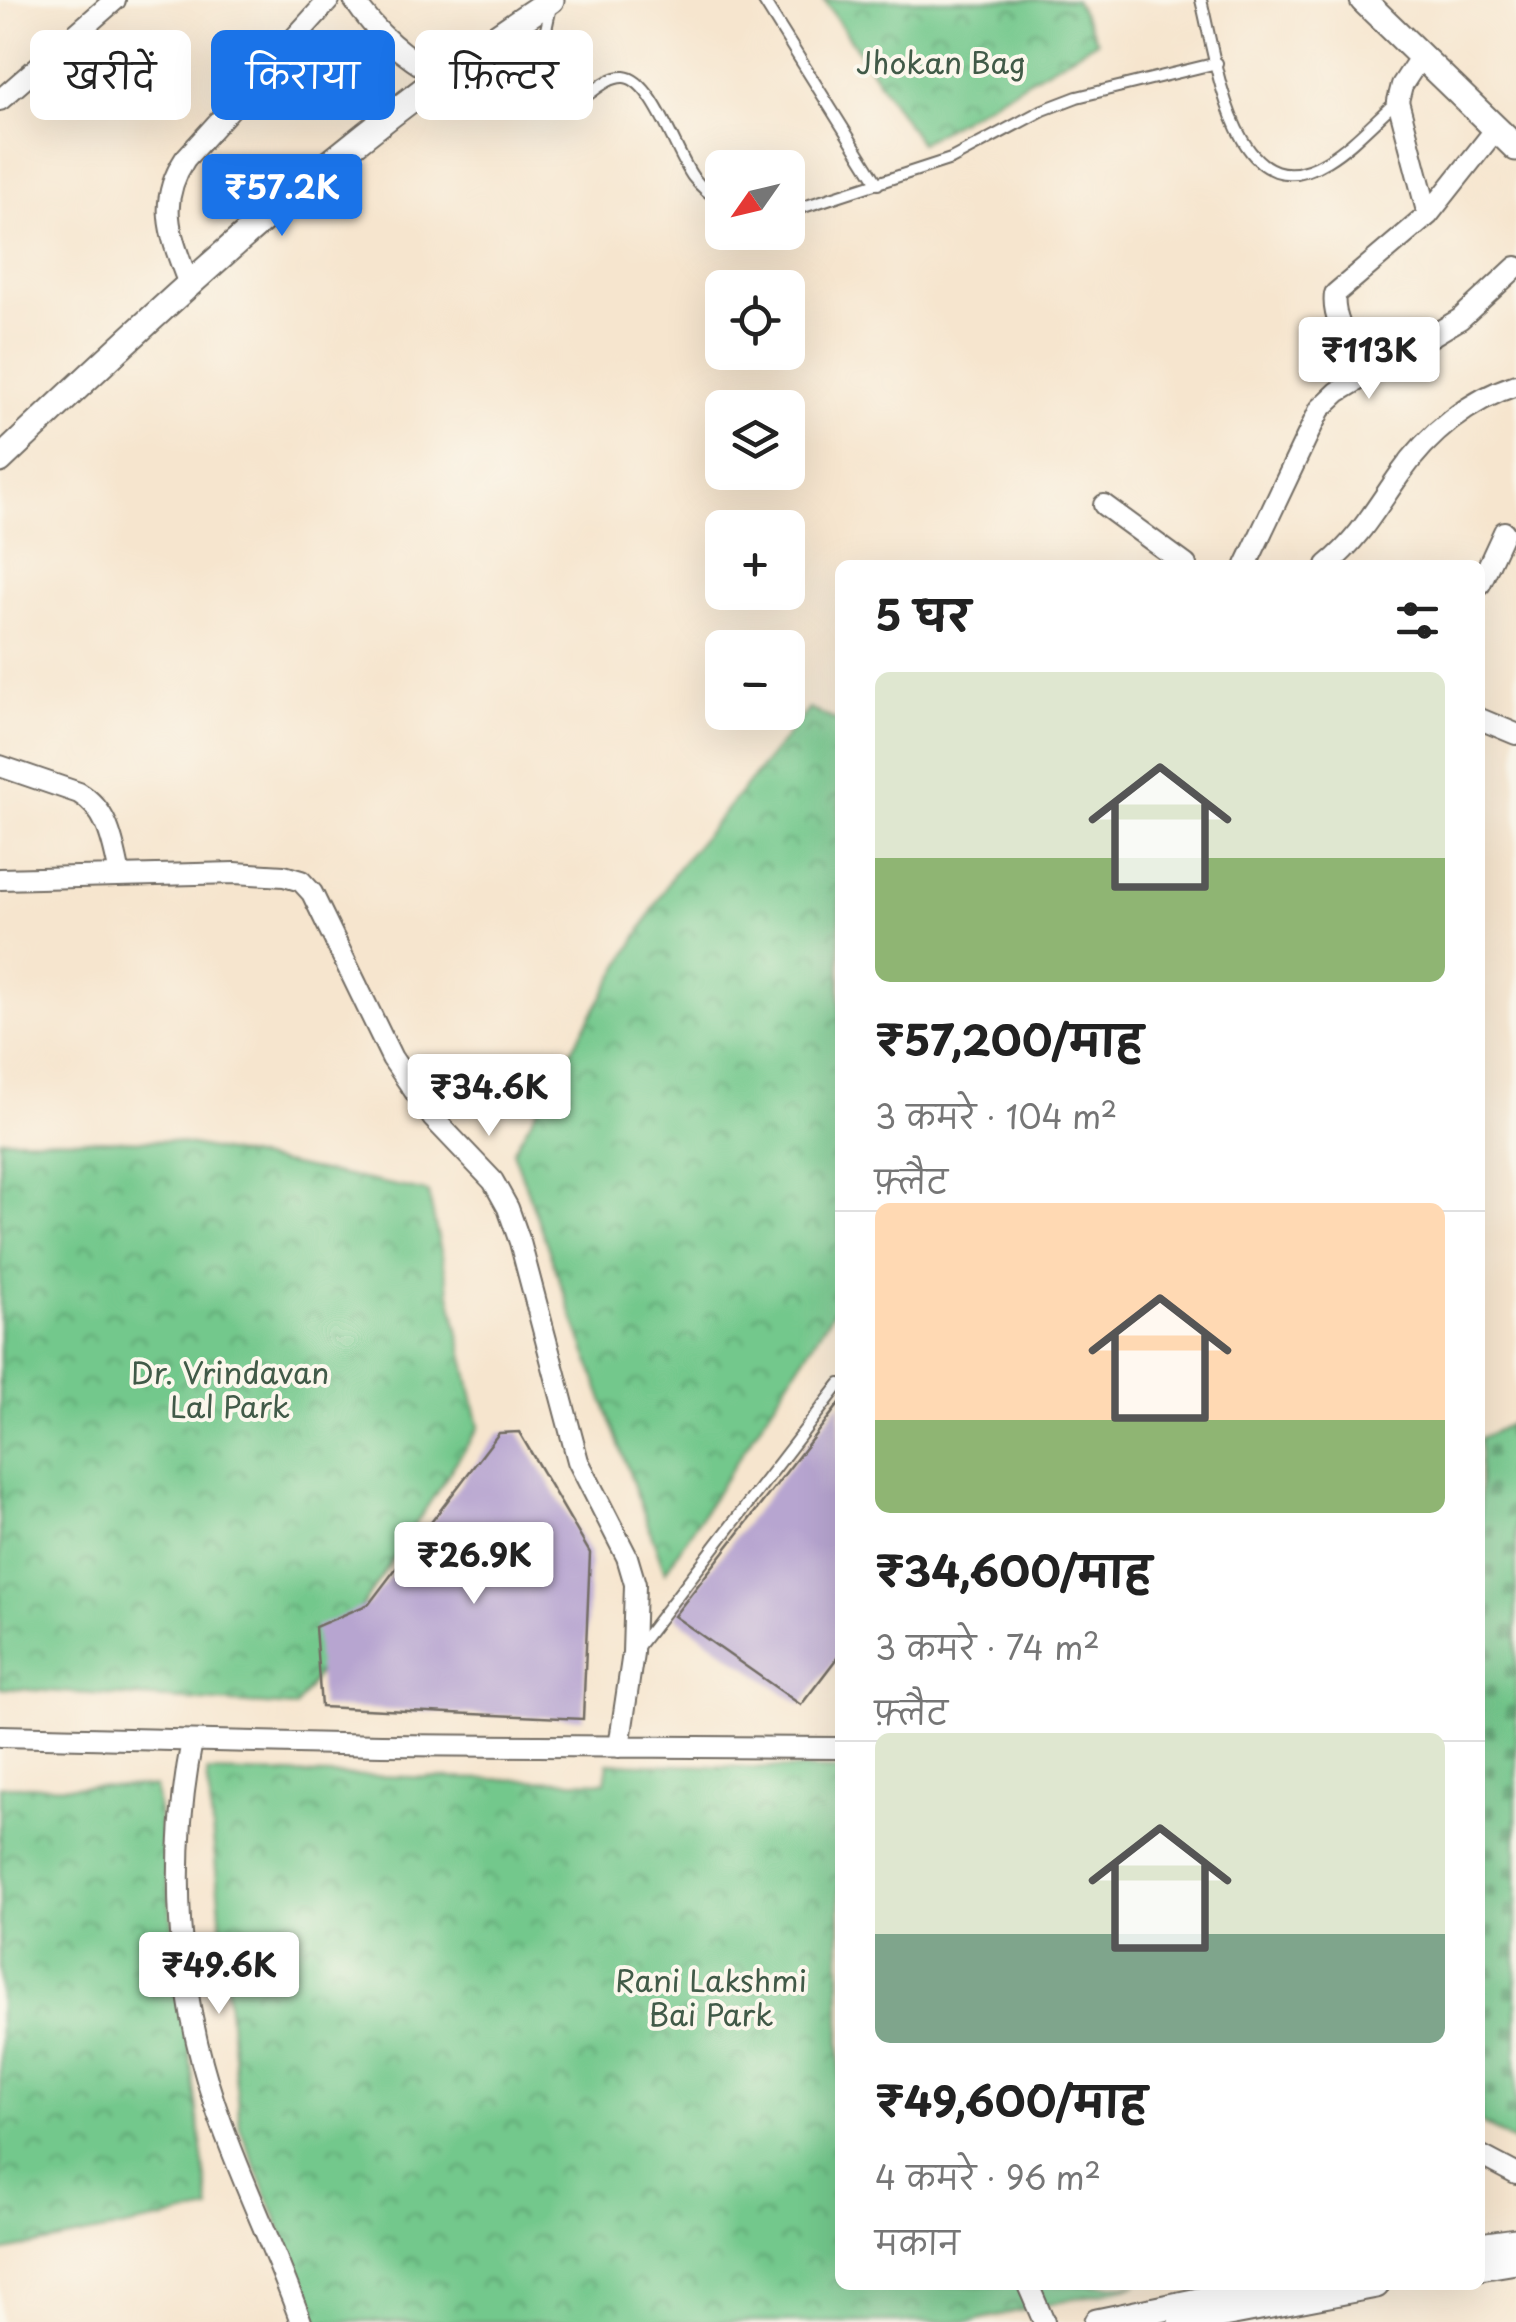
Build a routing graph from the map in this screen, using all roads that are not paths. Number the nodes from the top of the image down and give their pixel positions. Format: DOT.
graph roads {
  1 [pos="115,0"];
  2 [pos="329,0"];
  3 [pos="354,0"];
  4 [pos="551,0"];
  5 [pos="763,0"];
  6 [pos="1201,0"];
  7 [pos="1363,0"];
  8 [pos="507,30"];
  9 [pos="1421,56"];
  10 [pos="415,63"];
  11 [pos="1217,63"];
  12 [pos="415,95"];
  13 [pos="0,100"];
  14 [pos="1398,100"];
  15 [pos="1496,128"];
  16 [pos="1516,148"];
  17 [pos="878,184"];
  18 [pos="705,187"];
  19 [pos="805,207"];
  20 [pos="1428,214"];
  21 [pos="1516,267"];
  22 [pos="188,282"];
  23 [pos="1366,374"];
  24 [pos="1516,385"];
  25 [pos="0,460"];
  26 [pos="1104,505"];
  27 [pos="1504,532"];
  28 [pos="1179,560"];
  29 [pos="1248,560"];
  30 [pos="1332,560"];
  31 [pos="1485,573"];
  32 [pos="1485,721"];
  33 [pos="1516,734"];
  34 [pos="0,766"];
  35 [pos="120,875"];
  36 [pos="0,878"];
  37 [pos="835,1390"];
  38 [pos="633,1653"];
  39 [pos="0,1736"];
  40 [pos="192,1741"];
  41 [pos="619,1747"];
  42 [pos="835,1748"];
  43 [pos="1485,2157"];
  44 [pos="1516,2174"];
  45 [pos="1516,2241"];
  46 [pos="1485,2245"];
  47 [pos="1516,2261"];
  48 [pos="1485,2266"];
  49 [pos="1030,2290"];
  50 [pos="1252,2290"];
  51 [pos="1350,2290"];
  52 [pos="301,2322"];
  53 [pos="1044,2322"];
  54 [pos="1097,2322"];
  55 [pos="1183,2322"];
  1 -- 13 [label="street"];
  2 -- 22 [label="street"];
  3 -- 10 [label="street"];
  4 -- 8 [label="street"];
  4 -- 18 [label="lane"];
  5 -- 17 [label="lane"];
  6 -- 11 [label="lane"];
  7 -- 9 [label="street"];
  9 -- 14 [label="street"];
  9 -- 15 [label="street"];
  11 -- 14 [label="lane"];
  11 -- 17 [label="lane"];
  12 -- 22 [label="street"];
  14 -- 20 [label="street"];
  15 -- 16 [label="street"];
  15 -- 20 [label="street"];
  17 -- 19 [label="lane"];
  20 -- 23 [label="street"];
  21 -- 23 [label="street"];
  22 -- 25 [label="street"];
  23 -- 29 [label="street"];
  24 -- 30 [label="street"];
  26 -- 28 [label="street"];
  27 -- 31 [label="street"];
  32 -- 33 [label="street"];
  34 -- 35 [label="street"];
  35 -- 36 [label="street"];
  35 -- 38 [label="street"];
  37 -- 38 [label="lane"];
  38 -- 41 [label="street"];
  39 -- 40 [label="street"];
  40 -- 41 [label="street"];
  40 -- 52 [label="street"];
  41 -- 42 [label="street"];
  43 -- 44 [label="street"];
  45 -- 46 [label="street"];
  47 -- 48 [label="street"];
  49 -- 53 [label="street"];
  50 -- 54 [label="street"];
  51 -- 55 [label="street"];
}
